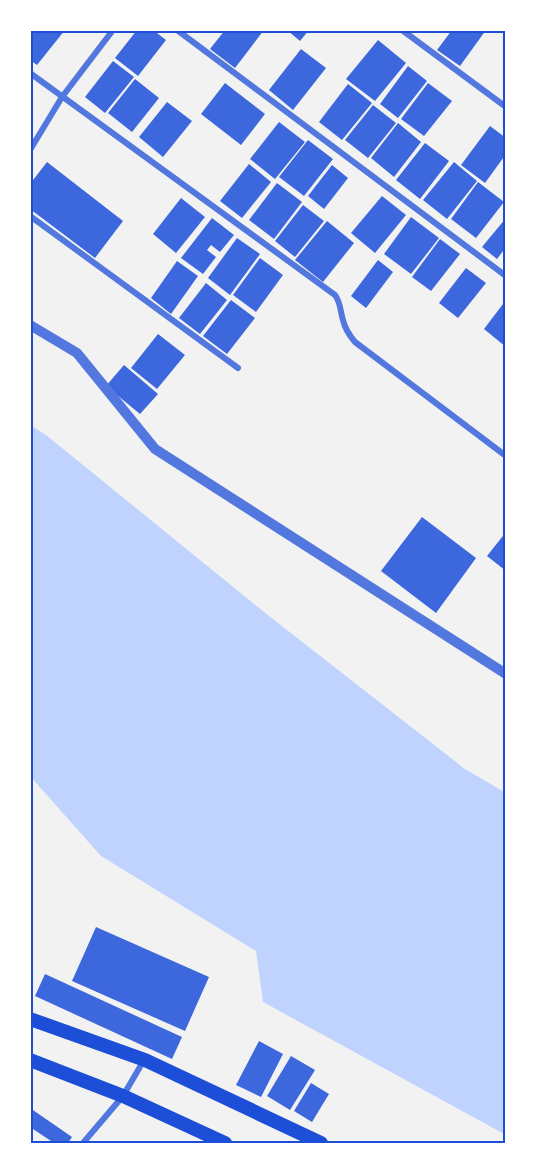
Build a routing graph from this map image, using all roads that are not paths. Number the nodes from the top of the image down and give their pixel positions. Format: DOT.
graph roads {
  1 [pos="113,30"];
  2 [pos="177,30"];
  3 [pos="402,30"];
  4 [pos="30,72"];
  5 [pos="62,97"];
  6 [pos="506,107"];
  7 [pos="30,150"];
  8 [pos="30,216"];
  9 [pos="506,276"];
  10 [pos="30,324"];
  11 [pos="238,368"];
  12 [pos="506,456"];
  13 [pos="506,674"];
  14 [pos="30,1019"];
  15 [pos="30,1060"];
  16 [pos="145,1060"];
  17 [pos="123,1096"];
  18 [pos="83,1143"];
  19 [pos="225,1143"];
  20 [pos="321,1143"];
  1 -- 5 [label="street"];
  2 -- 9 [label="street"];
  3 -- 6 [label="street"];
  4 -- 5 [label="street"];
  5 -- 7 [label="street"];
  5 -- 12 [label="street"];
  8 -- 11 [label="street"];
  10 -- 13 [label="street"];
  14 -- 16 [label="main road"];
  15 -- 17 [label="main road"];
  16 -- 17 [label="street"];
  16 -- 20 [label="main road"];
  17 -- 18 [label="street"];
  17 -- 19 [label="main road"];
}
